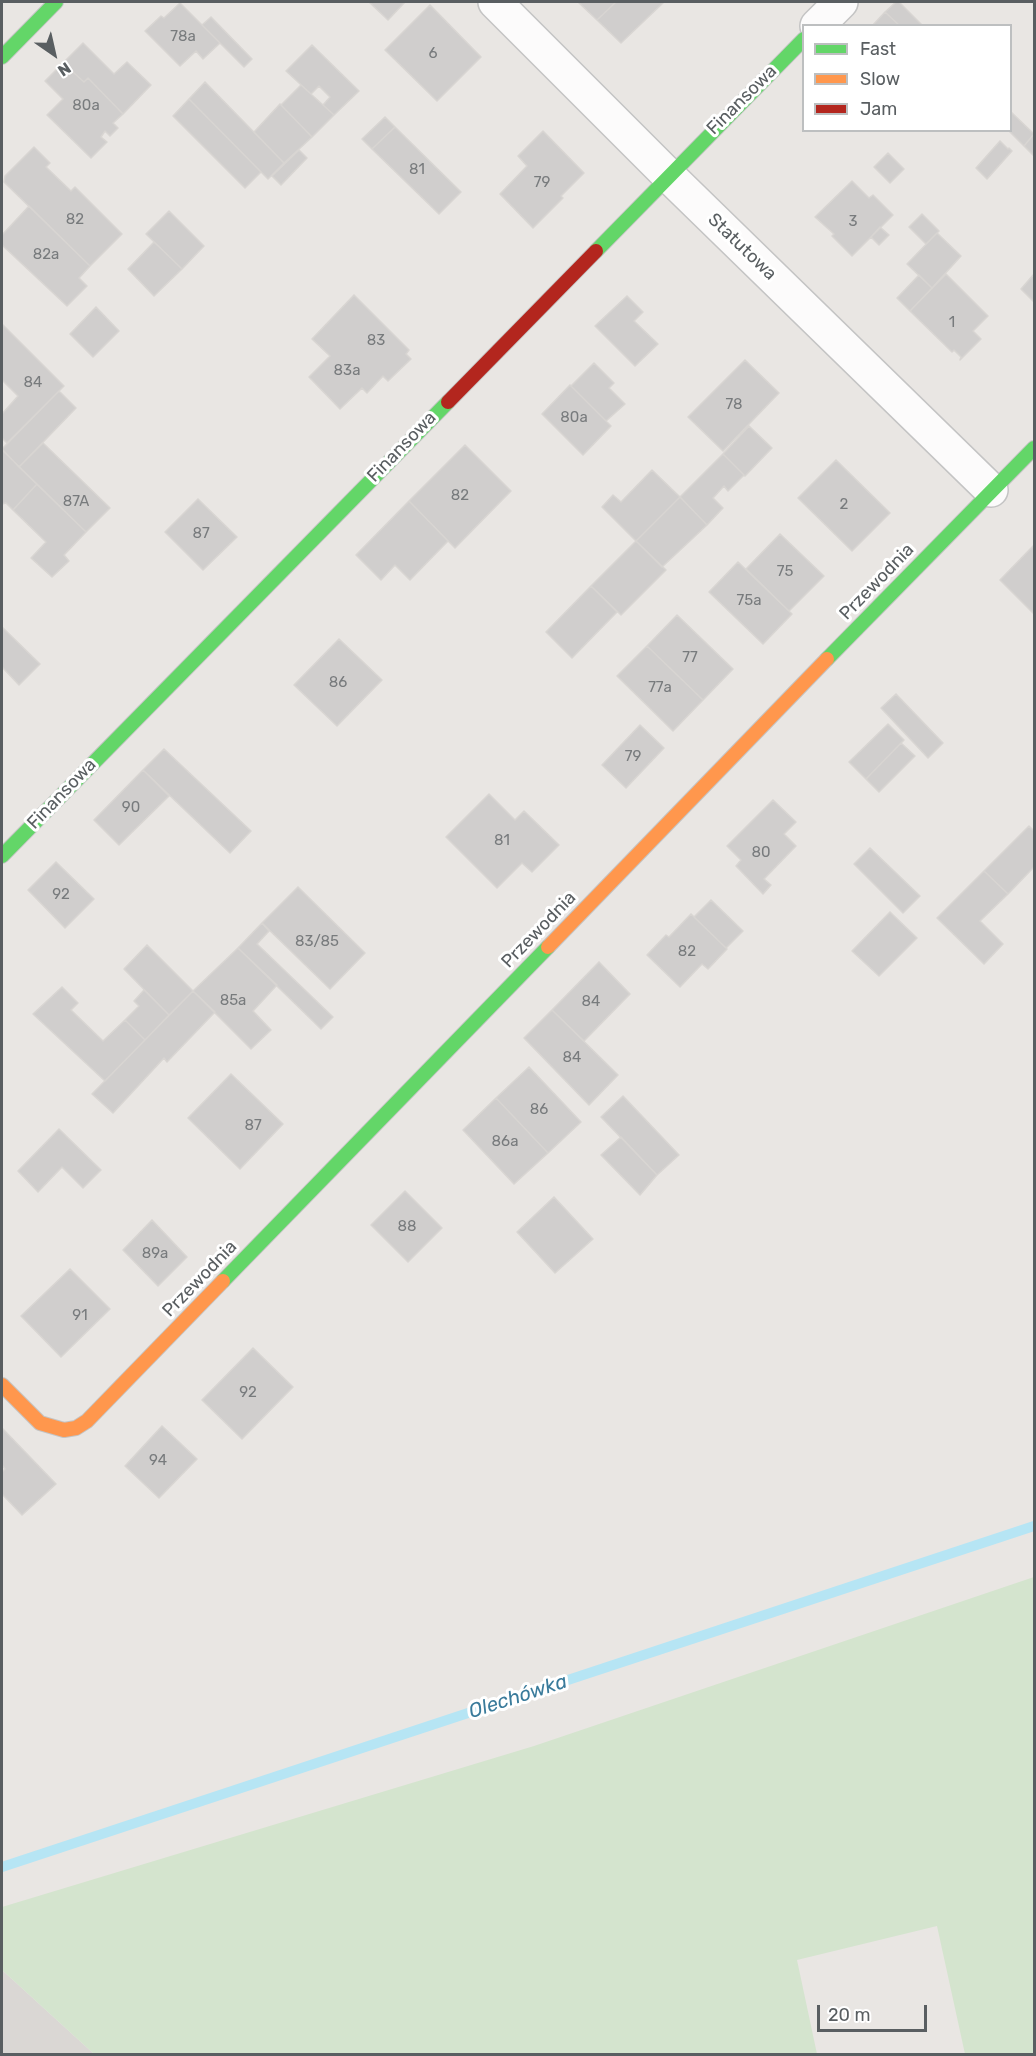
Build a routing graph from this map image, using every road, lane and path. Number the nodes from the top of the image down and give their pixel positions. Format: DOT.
graph roads {
  1 [pos="56,2"];
  2 [pos="495,2"];
  3 [pos="841,2"];
  4 [pos="819,24"];
  5 [pos="802,41"];
  6 [pos="2,57"];
  7 [pos="668,175"];
  8 [pos="1035,448"];
  9 [pos="991,490"];
  10 [pos="2,856"];
  11 [pos="2,1385"];
  1 -- 6 [label="street"];
  2 -- 7 [label="street, Statutowa"];
  3 -- 4 [label="street"];
  5 -- 7 [label="street, Finansowa"];
  7 -- 9 [label="street, Statutowa"];
  7 -- 10 [label="street, Finansowa"];
  8 -- 9 [label="street, Przewodnia"];
  9 -- 11 [label="street, Przewodnia"];
}
